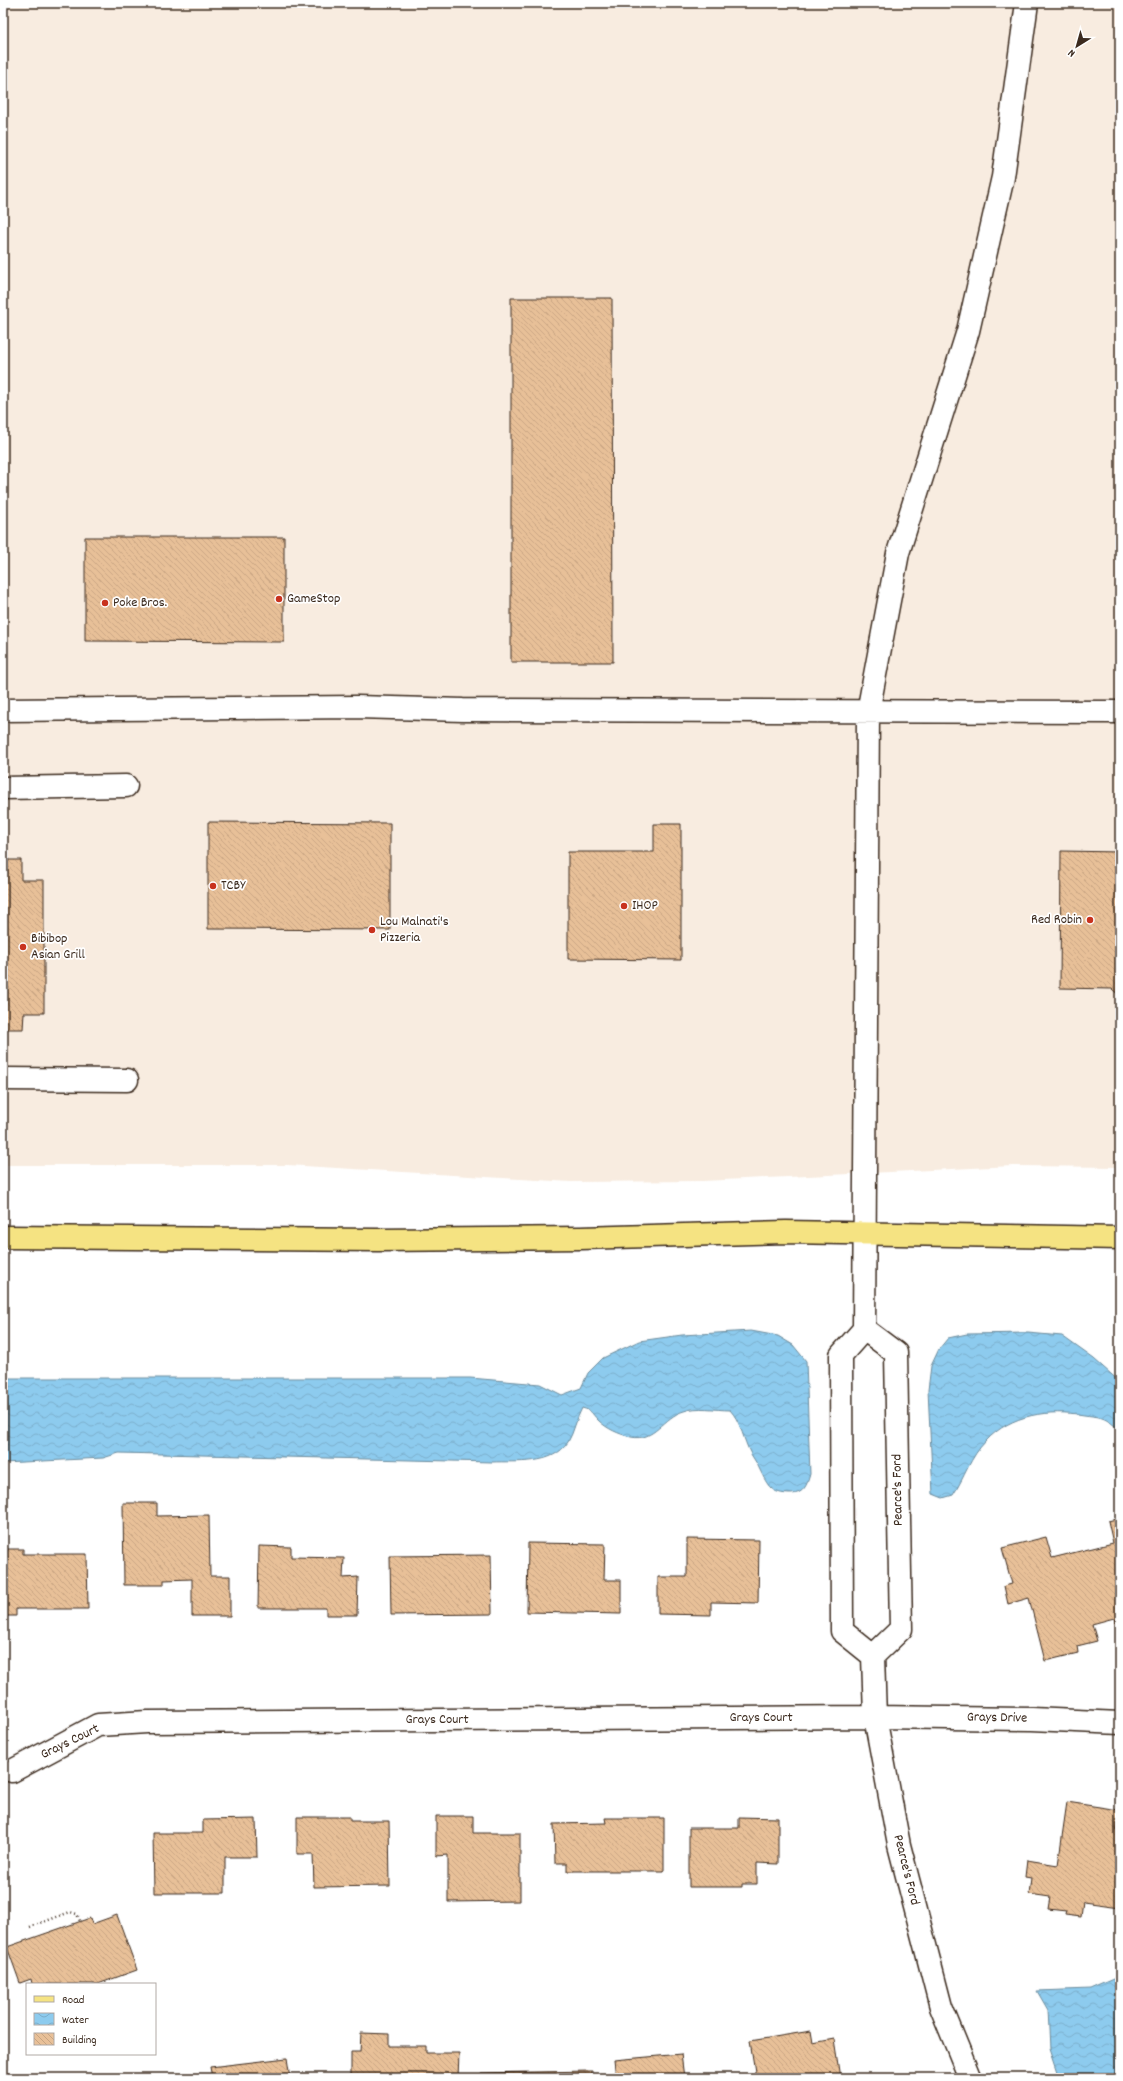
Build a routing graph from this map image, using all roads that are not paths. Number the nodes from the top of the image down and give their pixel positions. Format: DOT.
graph roads {
  1 [pos="1027,3"];
  2 [pos="3,710"];
  3 [pos="868,712"];
  4 [pos="1120,712"];
  5 [pos="126,786"];
  6 [pos="3,788"];
  7 [pos="3,1079"];
  8 [pos="127,1080"];
  9 [pos="863,1234"];
  10 [pos="3,1237"];
  11 [pos="1120,1238"];
  12 [pos="864,1329"];
  13 [pos="873,1656"];
  14 [pos="874,1717"];
  15 [pos="1120,1723"];
  16 [pos="12,1772"];
  17 [pos="970,2078"];
  1 -- 3 [label="street"];
  2 -- 3 [label="street"];
  3 -- 4 [label="street"];
  3 -- 9 [label="street"];
  5 -- 6 [label="street"];
  7 -- 8 [label="street"];
  9 -- 10 [label="main road"];
  9 -- 11 [label="main road"];
  9 -- 12 [label="street"];
  12 -- 13 [label="street"];
  12 -- 13 [label="street, Pearce's Ford"];
  13 -- 14 [label="street, Pearce's Ford"];
  14 -- 15 [label="street, Grays Drive"];
  14 -- 16 [label="street, Grays Court"];
  14 -- 17 [label="street, Pearce's Ford"];
}
